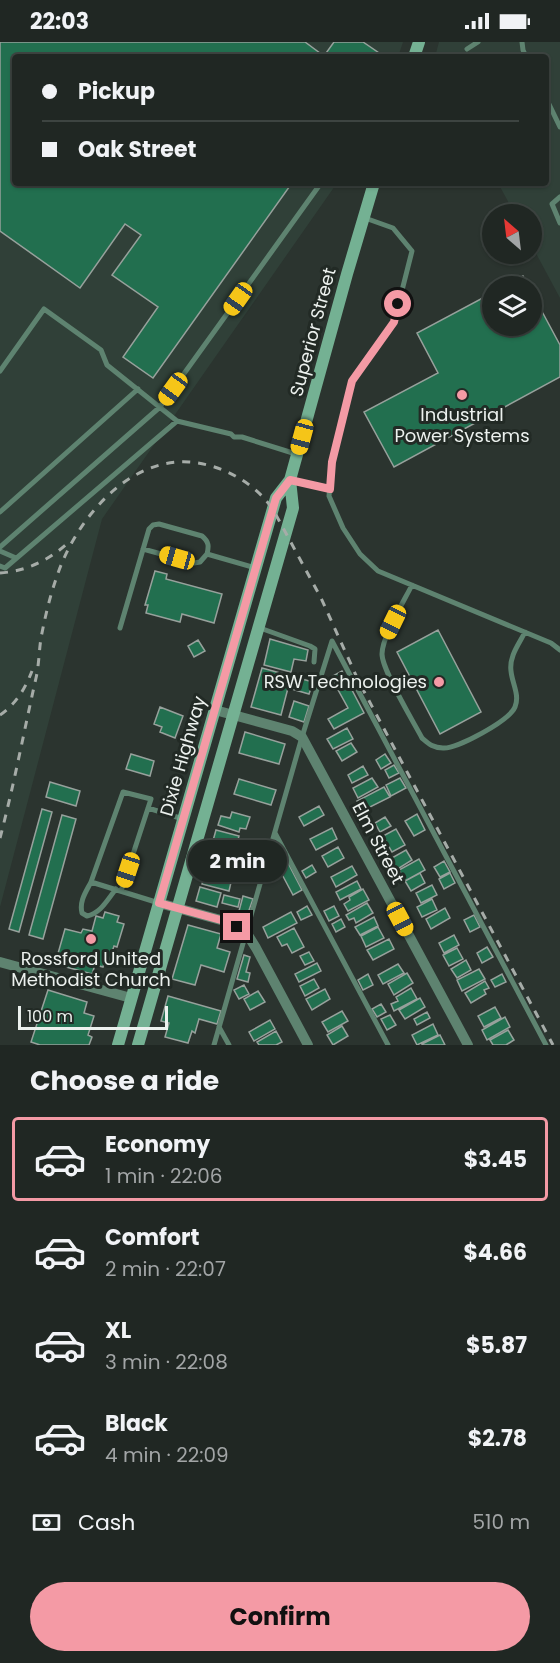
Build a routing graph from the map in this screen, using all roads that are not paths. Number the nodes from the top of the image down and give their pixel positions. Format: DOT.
graph roads {
  1 [pos="478,42"];
  2 [pos="467,49"];
  3 [pos="549,104"];
  4 [pos="560,126"];
  5 [pos="319,186"];
  6 [pos="373,186"];
  7 [pos="560,196"];
  8 [pos="364,217"];
  9 [pos="560,223"];
  10 [pos="0,371"];
  11 [pos="138,389"];
  12 [pos="160,407"];
  13 [pos="177,421"];
  14 [pos="297,455"];
  15 [pos="290,480"];
  16 [pos="330,489"];
  17 [pos="0,512"];
  18 [pos="0,549"];
  19 [pos="143,549"];
  20 [pos="207,554"];
  21 [pos="16,558"];
  22 [pos="256,568"];
  23 [pos="2,569"];
  24 [pos="273,574"];
  25 [pos="412,585"];
  26 [pos="258,627"];
  27 [pos="120,628"];
  28 [pos="525,632"];
  29 [pos="560,650"];
  30 [pos="314,662"];
  31 [pos="215,710"];
  32 [pos="233,716"];
  33 [pos="302,737"];
  34 [pos="148,808"];
  35 [pos="183,819"];
  36 [pos="274,833"];
  37 [pos="91,882"];
  38 [pos="119,890"];
  39 [pos="159,903"];
  40 [pos="177,908"];
  41 [pos="246,932"];
  42 [pos="0,962"];
  43 [pos="131,998"];
  44 [pos="219,1027"];
  45 [pos="118,1045"];
  46 [pos="138,1045"];
  47 [pos="214,1045"];
  48 [pos="229,1045"];
  49 [pos="308,1045"];
  50 [pos="388,1045"];
  51 [pos="468,1045"];
  52 [pos="546,1045"];
  1 -- 2 [label="lane"];
  3 -- 4 [label="lane"];
  5 -- 12 [label="lane"];
  6 -- 8 [label="main road, Superior Street"];
  7 -- 9 [label="lane"];
  8 -- 14 [label="main road, Superior Street"];
  8 -- 16 [label="lane"];
  10 -- 11 [label="lane"];
  11 -- 12 [label="lane"];
  11 -- 17 [label="lane"];
  12 -- 13 [label="lane"];
  12 -- 18 [label="lane"];
  13 -- 14 [label="lane"];
  13 -- 21 [label="lane"];
  14 -- 15 [label="main road, Superior Street"];
  15 -- 16 [label="lane"];
  15 -- 22 [label="main road, Dixie Highway"];
  15 -- 24 [label="main road, Superior Street"];
  16 -- 25 [label="lane"];
  18 -- 21 [label="lane"];
  19 -- 20 [label="lane"];
  19 -- 20 [label="lane"];
  19 -- 27 [label="lane"];
  20 -- 22 [label="lane"];
  21 -- 23 [label="lane"];
  22 -- 24 [label="main road"];
  22 -- 31 [label="main road, Dixie Highway"];
  24 -- 26 [label="main road, Superior Street"];
  25 -- 28 [label="lane"];
  25 -- 28 [label="lane"];
  26 -- 30 [label="lane"];
  26 -- 32 [label="main road, Superior Street"];
  28 -- 29 [label="lane"];
  31 -- 32 [label="street"];
  31 -- 35 [label="main road, Dixie Highway"];
  32 -- 33 [label="street"];
  32 -- 40 [label="main road, Superior Street"];
  33 -- 36 [label="lane"];
  33 -- 51 [label="street, Elm Street"];
  33 -- 52 [label="lane"];
  34 -- 35 [label="lane"];
  34 -- 37 [label="lane"];
  34 -- 38 [label="lane"];
  35 -- 39 [label="main road, Dixie Highway"];
  36 -- 41 [label="lane"];
  36 -- 50 [label="lane"];
  37 -- 38 [label="lane"];
  37 -- 38 [label="lane"];
  38 -- 39 [label="lane"];
  39 -- 40 [label="street"];
  39 -- 43 [label="main road, Dixie Highway"];
  40 -- 41 [label="street"];
  40 -- 46 [label="main road, Superior Street"];
  41 -- 44 [label="lane"];
  41 -- 49 [label="street"];
  42 -- 43 [label="street"];
  43 -- 45 [label="main road, Dixie Highway"];
  44 -- 47 [label="lane"];
  44 -- 48 [label="lane"];
}
